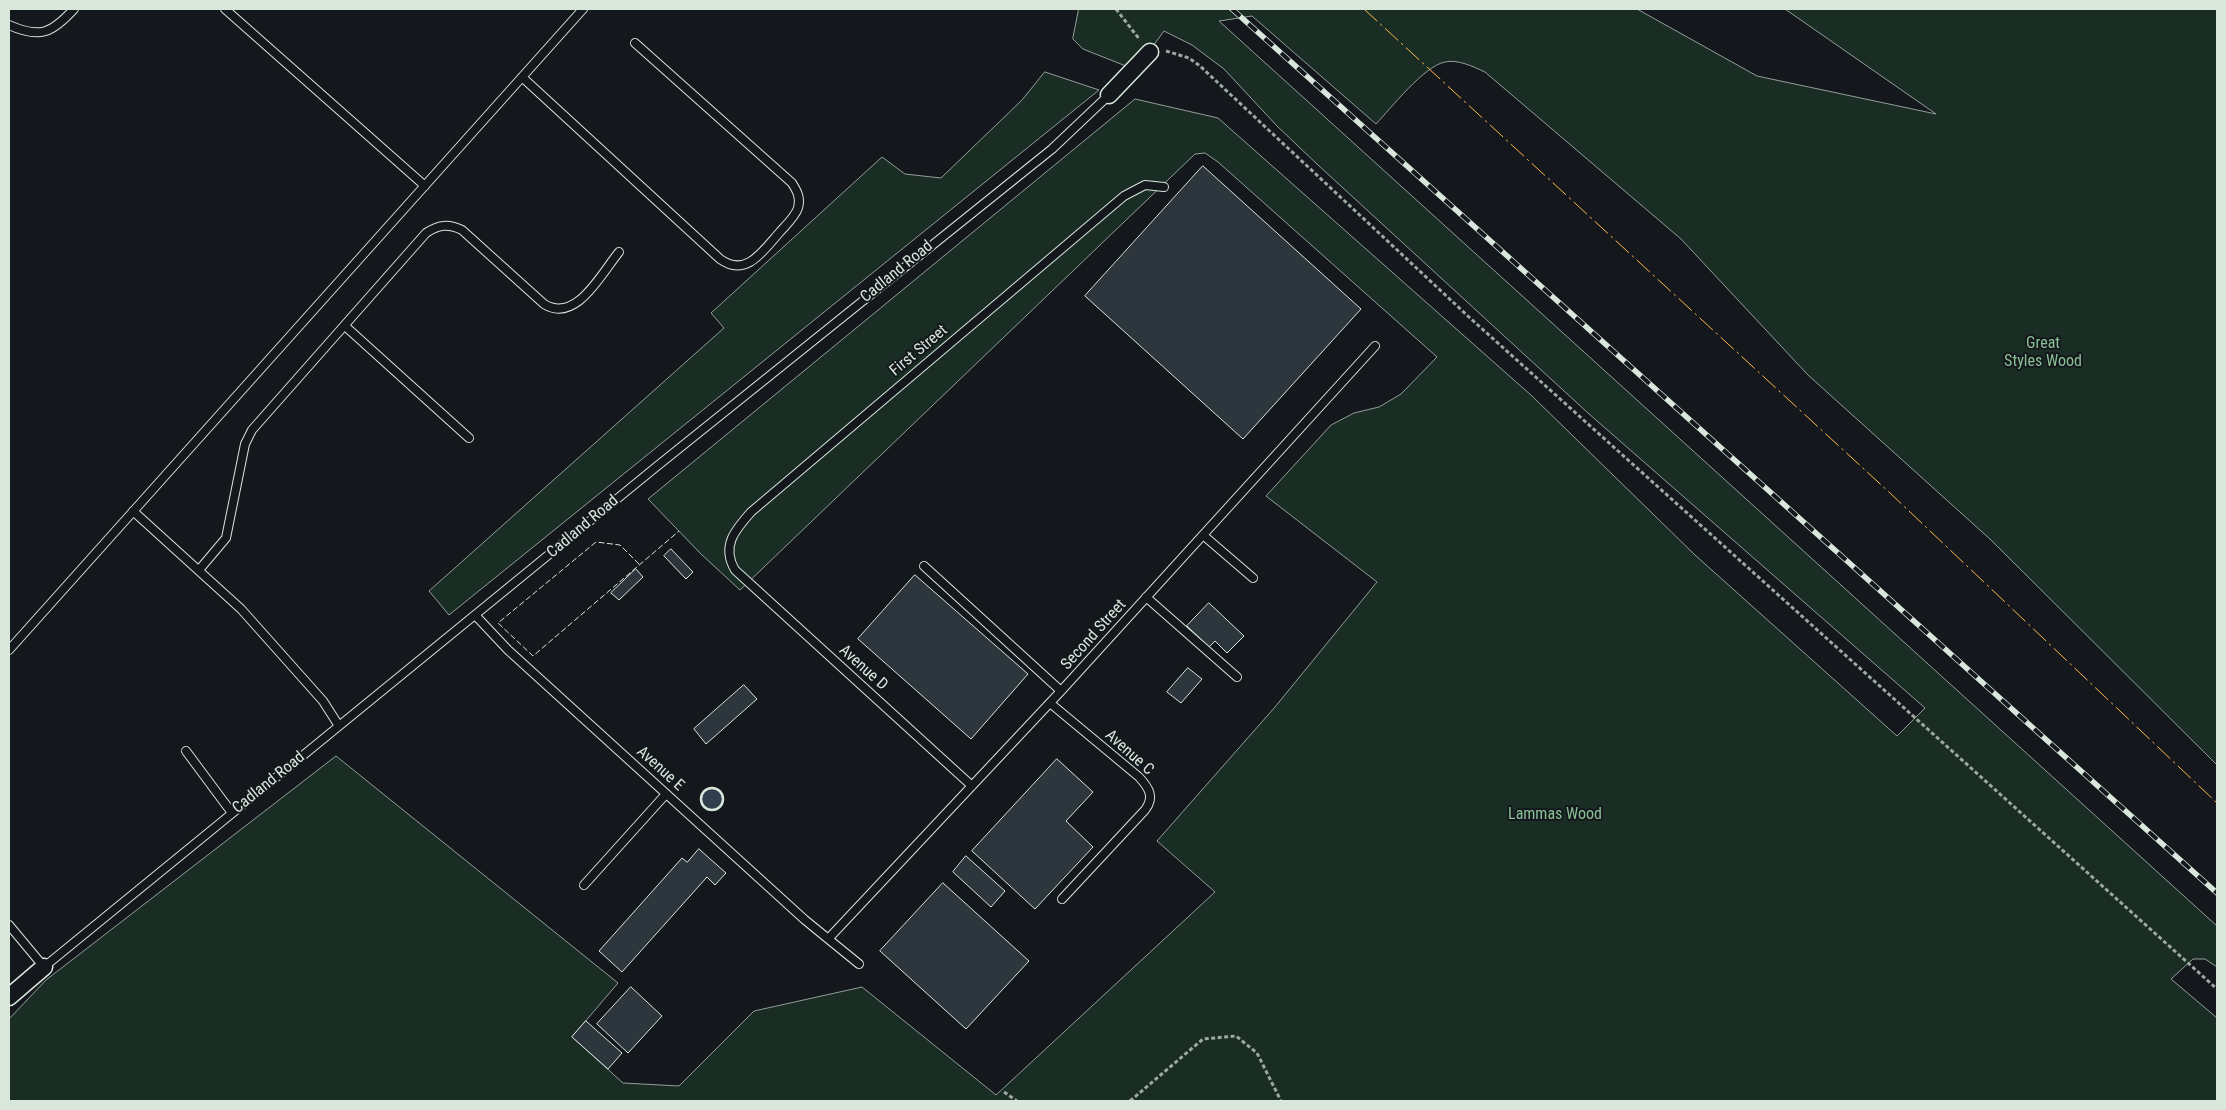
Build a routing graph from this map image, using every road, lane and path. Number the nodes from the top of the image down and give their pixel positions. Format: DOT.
graph roads {
  1 [pos="74,9"];
  2 [pos="225,9"];
  3 [pos="583,9"];
  4 [pos="1116,9"];
  5 [pos="9,25"];
  6 [pos="635,43"];
  7 [pos="1150,52"];
  8 [pos="522,77"];
  9 [pos="1109,95"];
  10 [pos="425,186"];
  11 [pos="1164,187"];
  12 [pos="618,252"];
  13 [pos="345,326"];
  14 [pos="1375,346"];
  15 [pos="469,438"];
  16 [pos="133,511"];
  17 [pos="1203,535"];
  18 [pos="924,566"];
  19 [pos="199,570"];
  20 [pos="735,570"];
  21 [pos="1253,578"];
  22 [pos="1146,597"];
  23 [pos="476,616"];
  24 [pos="9,650"];
  25 [pos="1237,677"];
  26 [pos="1061,691"];
  27 [pos="1050,703"];
  28 [pos="339,726"];
  29 [pos="186,751"];
  30 [pos="972,786"];
  31 [pos="666,794"];
  32 [pos="232,813"];
  33 [pos="584,885"];
  34 [pos="1062,898"];
  35 [pos="9,925"];
  36 [pos="829,938"];
  37 [pos="859,964"];
  38 [pos="44,966"];
  39 [pos="2217,989"];
  40 [pos="9,996"];
  41 [pos="1004,1092"];
  42 [pos="1017,1101"];
  43 [pos="1130,1101"];
  44 [pos="1281,1101"];
  1 -- 5 [label="lane"];
  2 -- 10 [label="lane"];
  3 -- 8 [label="lane"];
  4 -- 7 [label="path"];
  6 -- 8 [label="lane"];
  7 -- 9 [label="street, Cadland Road"];
  7 -- 39 [label="path"];
  8 -- 10 [label="lane"];
  9 -- 23 [label="lane, Cadland Road"];
  10 -- 16 [label="lane"];
  11 -- 20 [label="lane, First Street"];
  12 -- 13 [label="lane"];
  13 -- 15 [label="lane"];
  13 -- 19 [label="lane"];
  14 -- 17 [label="lane, Second Street"];
  16 -- 19 [label="lane"];
  16 -- 24 [label="lane"];
  17 -- 21 [label="lane"];
  17 -- 22 [label="lane, Second Street"];
  18 -- 26 [label="lane"];
  19 -- 28 [label="lane"];
  20 -- 30 [label="lane, Avenue D"];
  22 -- 25 [label="lane"];
  22 -- 26 [label="lane, Second Street"];
  23 -- 28 [label="lane, Cadland Road"];
  23 -- 31 [label="lane, Avenue E"];
  26 -- 27 [label="lane, Second Street"];
  27 -- 30 [label="lane, Second Street"];
  27 -- 34 [label="lane, Avenue C"];
  28 -- 32 [label="lane, Cadland Road"];
  29 -- 32 [label="lane"];
  30 -- 36 [label="lane, Second Street"];
  31 -- 33 [label="lane"];
  31 -- 36 [label="lane, Avenue E"];
  32 -- 38 [label="lane, Cadland Road"];
  35 -- 38 [label="lane"];
  36 -- 37 [label="lane, Avenue E"];
  38 -- 40 [label="street, Cadland Road"];
  41 -- 42 [label="path"];
  43 -- 44 [label="path"];
}
